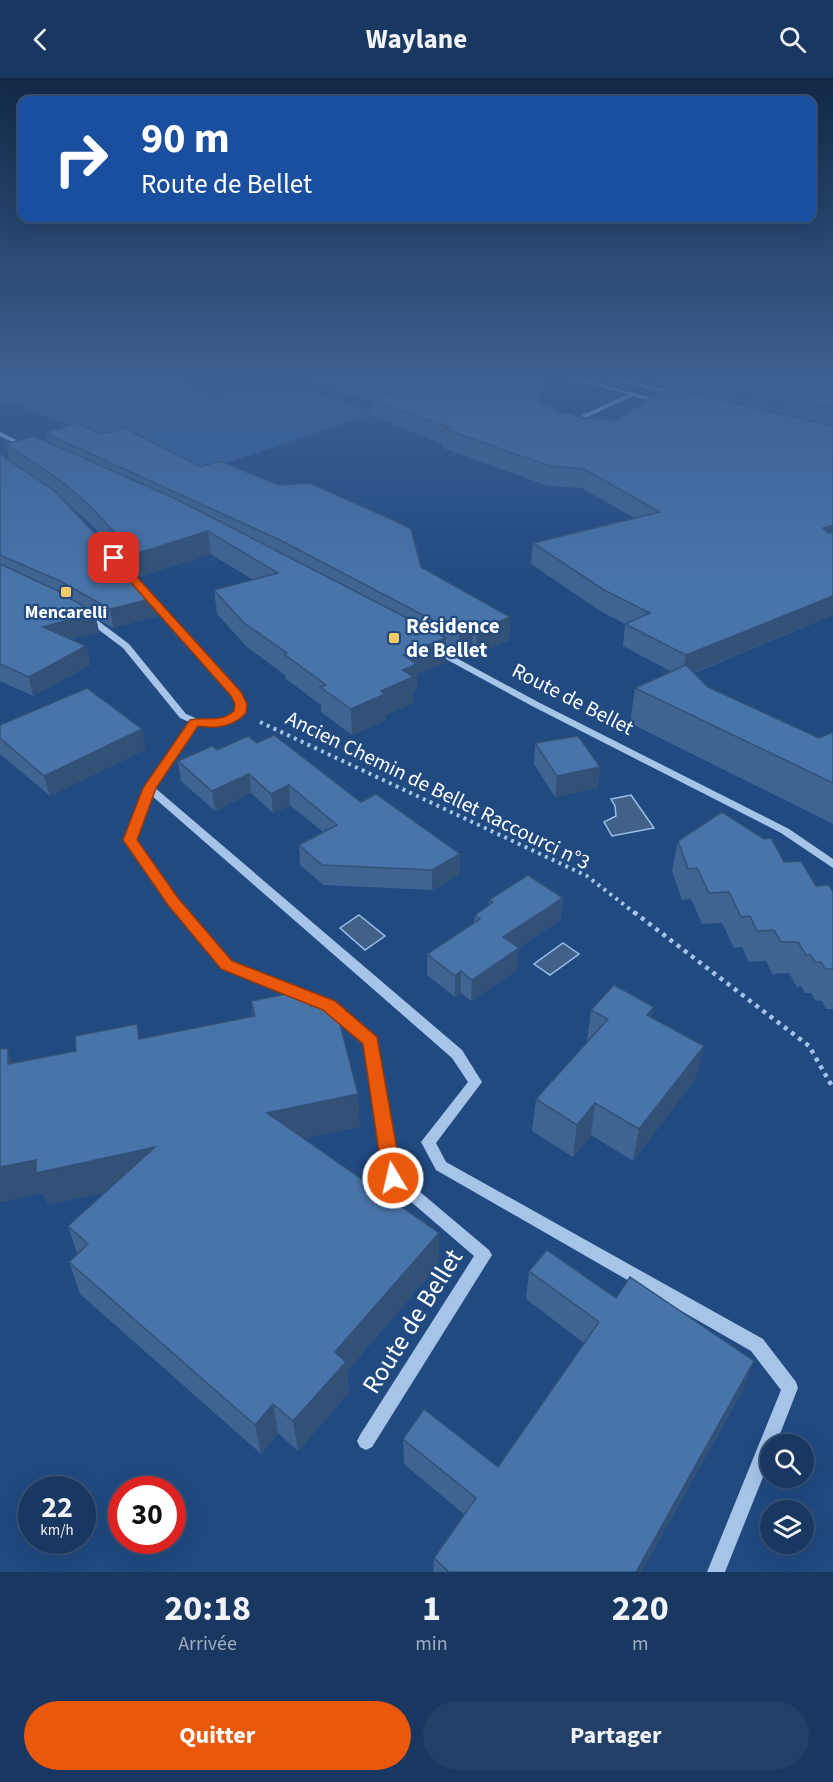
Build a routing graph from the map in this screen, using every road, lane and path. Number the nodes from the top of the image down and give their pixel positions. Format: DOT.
graph roads {
  1 [pos="21,445"];
  2 [pos="41,454"];
  3 [pos="140,585"];
  4 [pos="78,612"];
  5 [pos="425,644"];
  6 [pos="240,713"];
  7 [pos="194,722"];
  8 [pos="149,788"];
  9 [pos="833,864"];
  10 [pos="833,1088"];
  11 [pos="366,1441"];
  12 [pos="716,1572"];
  1 -- 2 [label="street"];
  3 -- 6 [label="street"];
  4 -- 7 [label="street"];
  5 -- 9 [label="street, Route de Bellet"];
  6 -- 7 [label="street"];
  6 -- 10 [label="path, Ancien Chemin de Bellet Raccourci n°3"];
  7 -- 8 [label="street, Route de Bellet"];
  8 -- 11 [label="street, Route de Bellet"];
  8 -- 12 [label="street"];
}
